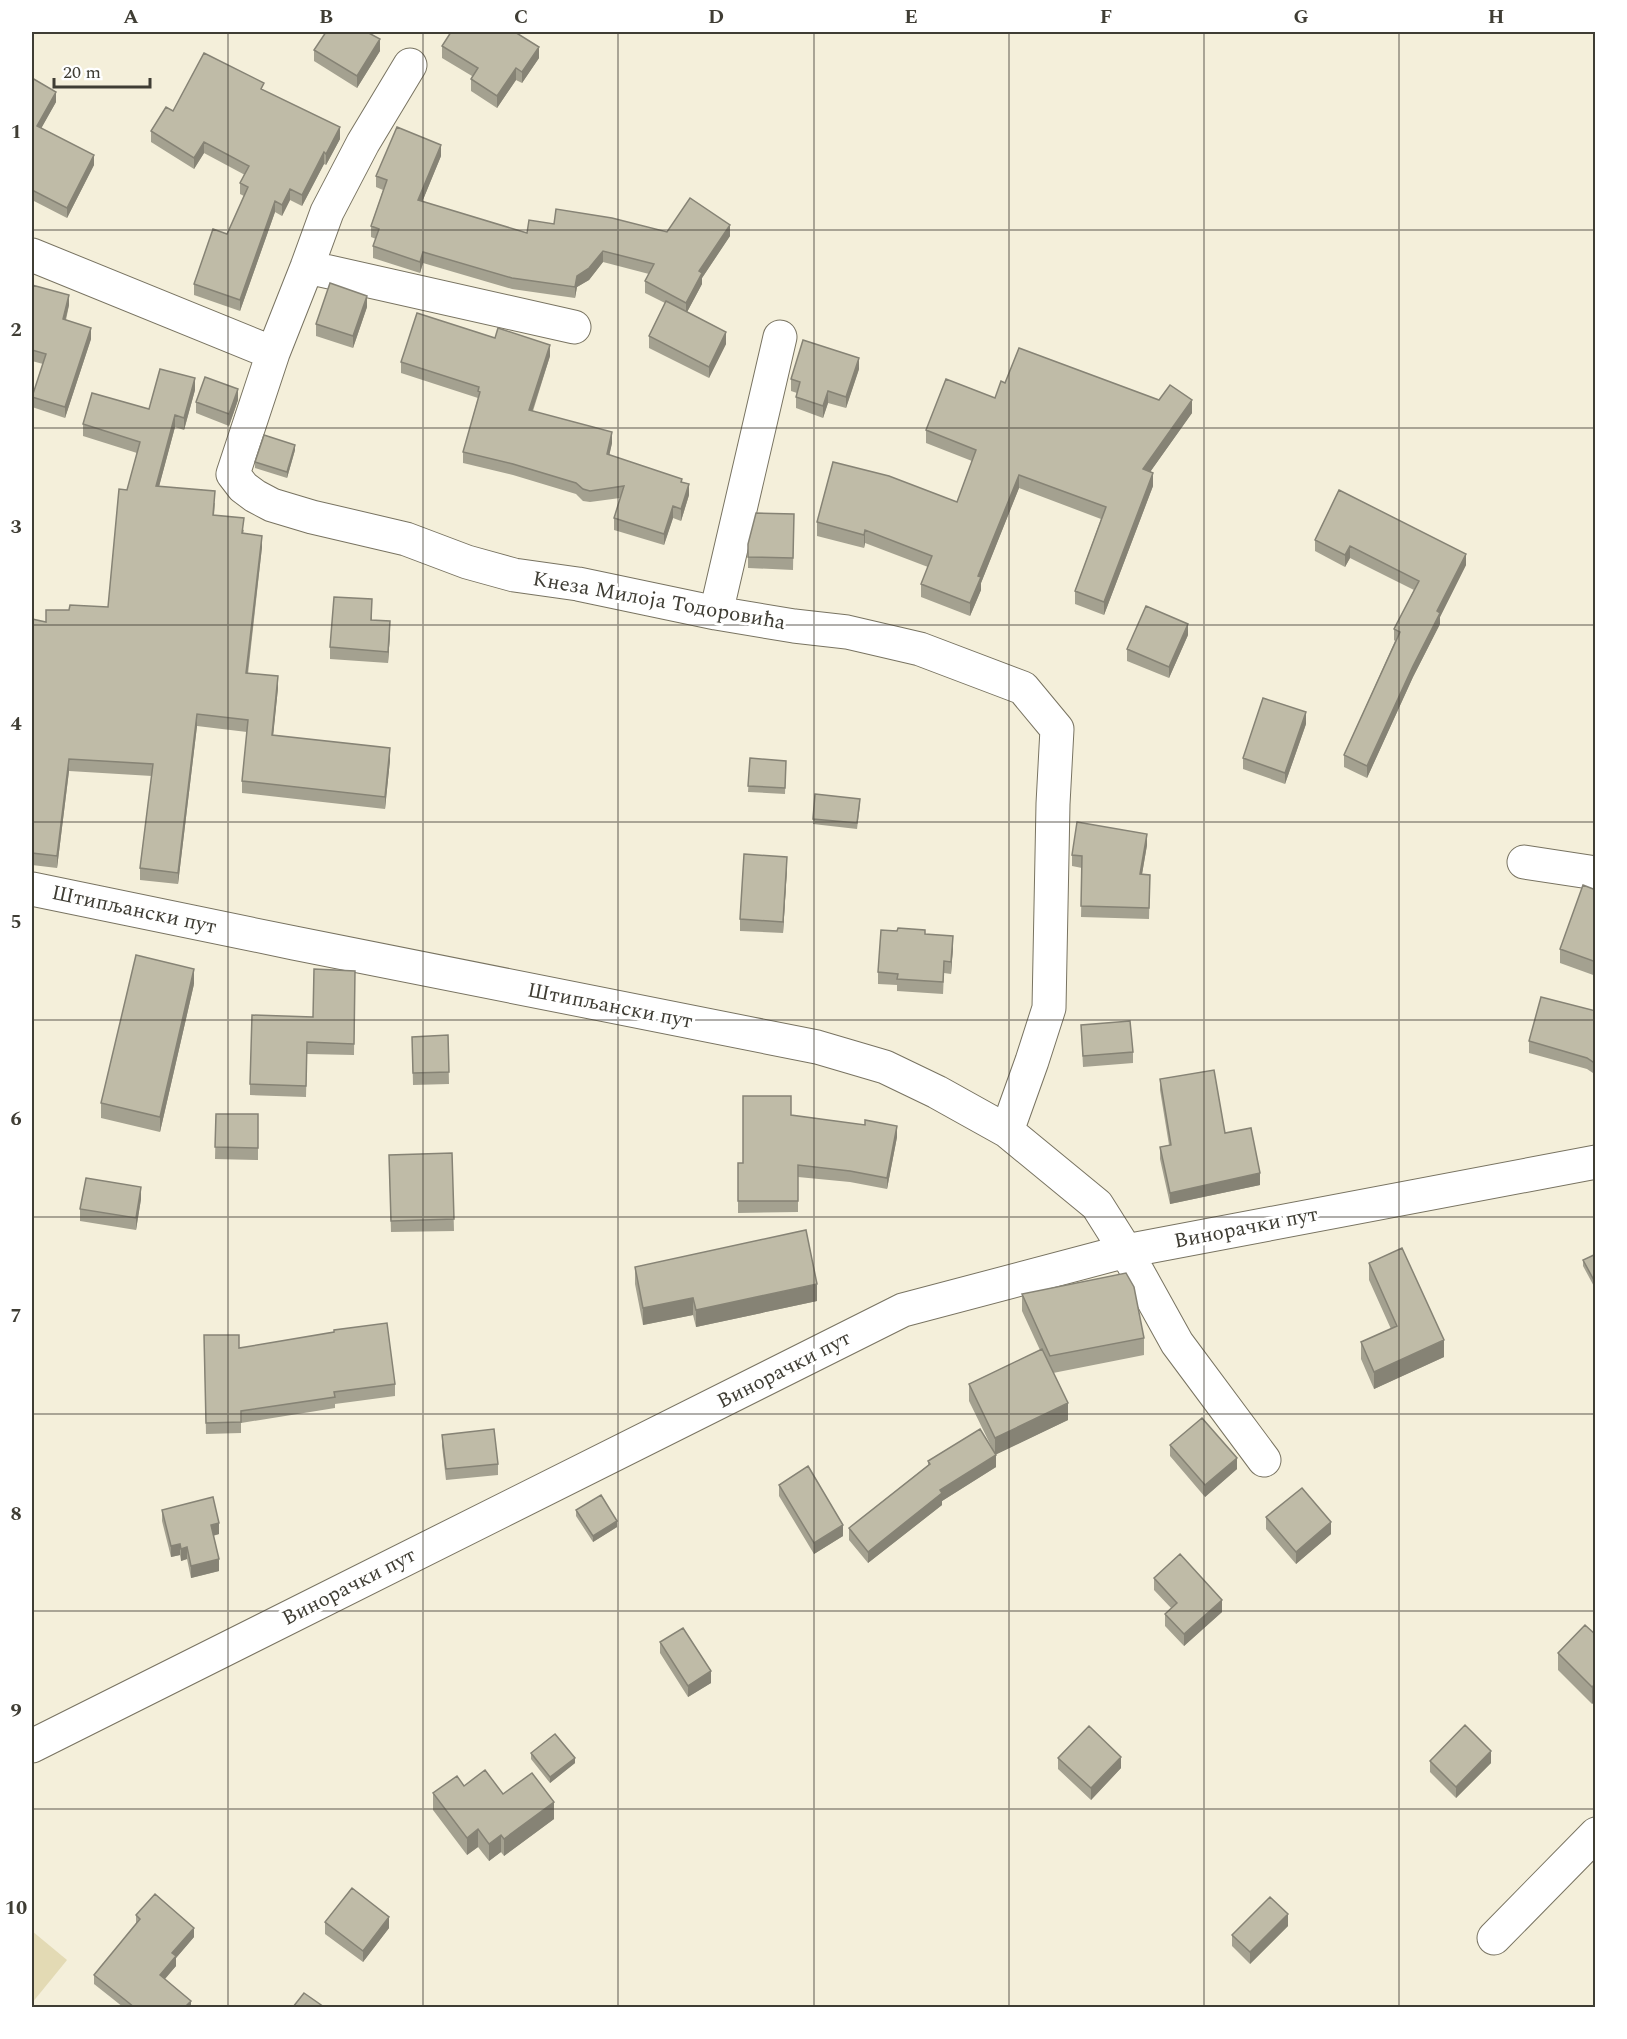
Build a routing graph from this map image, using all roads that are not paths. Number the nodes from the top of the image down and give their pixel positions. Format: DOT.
graph roads {
  1 [pos="410,64"];
  2 [pos="32,255"];
  3 [pos="308,267"];
  4 [pos="574,327"];
  5 [pos="780,337"];
  6 [pos="273,353"];
  7 [pos="716,614"];
  8 [pos="1524,862"];
  9 [pos="1596,873"];
  10 [pos="32,889"];
  11 [pos="1006,1131"];
  12 [pos="1596,1162"];
  13 [pos="1126,1251"];
  14 [pos="1264,1460"];
  15 [pos="32,1746"];
  16 [pos="1596,1834"];
  17 [pos="1494,1938"];
  1 -- 3 [label="street"];
  2 -- 6 [label="street"];
  3 -- 4 [label="street"];
  3 -- 6 [label="street"];
  5 -- 7 [label="street"];
  6 -- 7 [label="street, Кнеза Милоја Тодоровића"];
  7 -- 11 [label="street, Кнеза Милоја Тодоровића"];
  8 -- 9 [label="street"];
  10 -- 11 [label="street, Штипљански пут"];
  11 -- 13 [label="street, Штипљански пут"];
  12 -- 13 [label="street, Винорачки пут"];
  13 -- 14 [label="street, Штипљански пут"];
  13 -- 15 [label="street, Винорачки пут"];
  16 -- 17 [label="street"];
}
